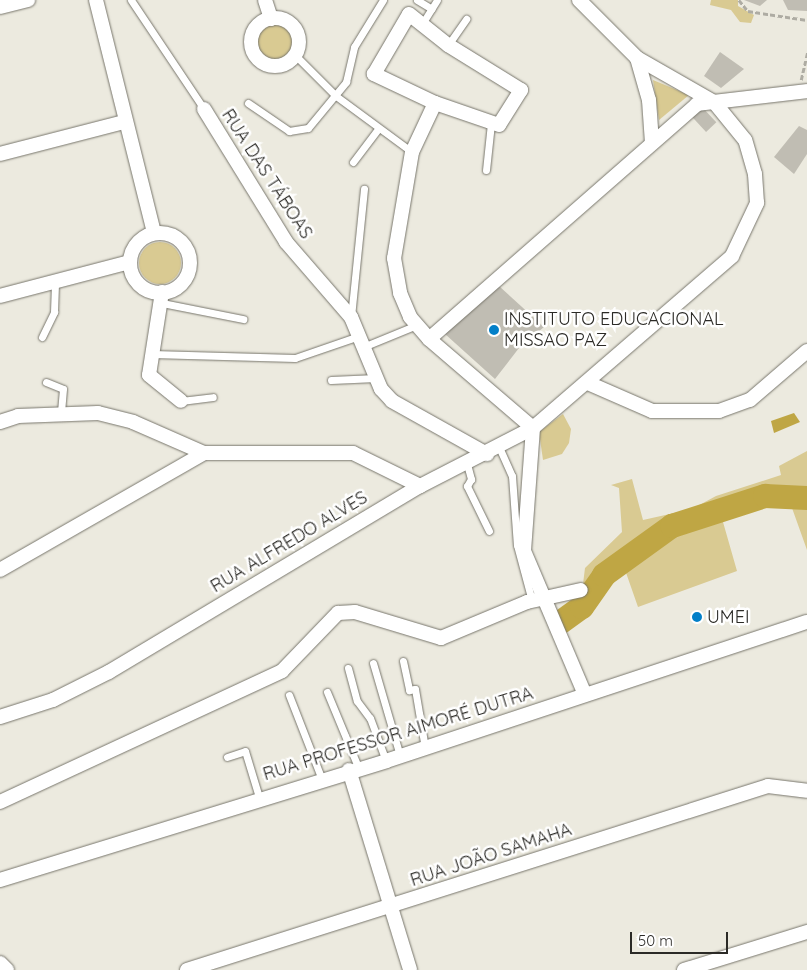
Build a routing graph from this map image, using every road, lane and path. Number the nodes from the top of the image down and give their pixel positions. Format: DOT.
graph roads {
  1 [pos="28,0"];
  2 [pos="96,0"];
  3 [pos="131,0"];
  4 [pos="265,0"];
  5 [pos="383,0"];
  6 [pos="416,0"];
  7 [pos="437,0"];
  8 [pos="579,0"];
  9 [pos="739,0"];
  10 [pos="0,7"];
  11 [pos="432,9"];
  12 [pos="271,19"];
  13 [pos="466,19"];
  14 [pos="807,20"];
  15 [pos="422,24"];
  16 [pos="448,45"];
  17 [pos="807,53"];
  18 [pos="295,55"];
  19 [pos="637,58"];
  20 [pos="802,91"];
  21 [pos="336,96"];
  22 [pos="714,102"];
  23 [pos="248,103"];
  24 [pos="435,103"];
  25 [pos="204,109"];
  26 [pos="124,122"];
  27 [pos="491,124"];
  28 [pos="378,129"];
  29 [pos="652,143"];
  30 [pos="412,152"];
  31 [pos="0,154"];
  32 [pos="353,162"];
  33 [pos="486,170"];
  34 [pos="364,188"];
  35 [pos="154,233"];
  36 [pos="130,262"];
  37 [pos="55,282"];
  38 [pos="0,296"];
  39 [pos="162,298"];
  40 [pos="351,317"];
  41 [pos="243,319"];
  42 [pos="417,325"];
  43 [pos="42,337"];
  44 [pos="430,339"];
  45 [pos="361,341"];
  46 [pos="807,351"];
  47 [pos="151,354"];
  48 [pos="376,378"];
  49 [pos="331,380"];
  50 [pos="46,382"];
  51 [pos="588,383"];
  52 [pos="213,397"];
  53 [pos="182,401"];
  54 [pos="61,413"];
  55 [pos="0,422"];
  56 [pos="533,428"];
  57 [pos="493,450"];
  58 [pos="204,454"];
  59 [pos="467,464"];
  60 [pos="420,486"];
  61 [pos="489,531"];
  62 [pos="0,570"];
  63 [pos="581,590"];
  64 [pos="537,599"];
  65 [pos="807,622"];
  66 [pos="403,661"];
  67 [pos="373,663"];
  68 [pos="348,668"];
  69 [pos="327,692"];
  70 [pos="289,695"];
  71 [pos="585,695"];
  72 [pos="0,717"];
  73 [pos="425,748"];
  74 [pos="227,757"];
  75 [pos="393,758"];
  76 [pos="353,768"];
  77 [pos="321,777"];
  78 [pos="807,791"];
  79 [pos="258,797"];
  80 [pos="0,802"];
  81 [pos="0,880"];
  82 [pos="390,907"];
  83 [pos="807,932"];
  84 [pos="0,963"];
  85 [pos="7,970"];
  86 [pos="187,970"];
  87 [pos="410,970"];
  88 [pos="684,970"];
  1 -- 10 [label="street"];
  2 -- 26 [label="street"];
  3 -- 25 [label="lane, RUA DAS TÁBOAS"];
  4 -- 12 [label="street"];
  5 -- 21 [label="lane"];
  6 -- 11 [label="lane"];
  7 -- 11 [label="lane"];
  8 -- 19 [label="street"];
  9 -- 14 [label="path"];
  11 -- 15 [label="lane"];
  12 -- 18 [label="street"];
  12 -- 18 [label="street"];
  13 -- 16 [label="lane"];
  15 -- 16 [label="street"];
  15 -- 24 [label="street"];
  16 -- 27 [label="street"];
  17 -- 20 [label="path"];
  18 -- 21 [label="lane"];
  19 -- 22 [label="street"];
  19 -- 29 [label="street"];
  20 -- 22 [label="street"];
  21 -- 23 [label="lane"];
  21 -- 28 [label="lane"];
  22 -- 29 [label="street"];
  22 -- 51 [label="street, RUA ALFREDO ALVES"];
  24 -- 27 [label="street"];
  24 -- 30 [label="street"];
  25 -- 40 [label="street, RUA DAS TÁBOAS"];
  26 -- 31 [label="street"];
  26 -- 35 [label="street"];
  27 -- 33 [label="lane"];
  28 -- 30 [label="lane"];
  28 -- 32 [label="lane"];
  29 -- 44 [label="street"];
  30 -- 42 [label="street"];
  34 -- 40 [label="lane"];
  35 -- 36 [label="street"];
  35 -- 39 [label="street"];
  36 -- 37 [label="street"];
  36 -- 39 [label="street"];
  37 -- 38 [label="street"];
  37 -- 43 [label="lane"];
  39 -- 41 [label="lane"];
  39 -- 47 [label="street"];
  40 -- 45 [label="street, RUA DAS TÁBOAS"];
  42 -- 44 [label="street"];
  42 -- 45 [label="lane"];
  44 -- 56 [label="street"];
  45 -- 47 [label="lane"];
  45 -- 48 [label="street, RUA DAS TÁBOAS"];
  46 -- 51 [label="street"];
  47 -- 53 [label="street"];
  48 -- 49 [label="lane"];
  48 -- 57 [label="street, RUA DAS TÁBOAS"];
  50 -- 54 [label="lane"];
  51 -- 56 [label="street, RUA ALFREDO ALVES"];
  52 -- 53 [label="lane"];
  54 -- 55 [label="street"];
  54 -- 58 [label="street"];
  56 -- 57 [label="street, RUA ALFREDO ALVES"];
  56 -- 64 [label="street"];
  57 -- 59 [label="street, RUA ALFREDO ALVES"];
  57 -- 64 [label="lane"];
  58 -- 60 [label="street"];
  58 -- 62 [label="street"];
  59 -- 60 [label="street, RUA ALFREDO ALVES"];
  59 -- 61 [label="lane"];
  60 -- 72 [label="street, RUA ALFREDO ALVES"];
  63 -- 64 [label="street"];
  64 -- 71 [label="street"];
  64 -- 80 [label="street"];
  65 -- 71 [label="street, RUA PROFESSOR AIMORÉ DUTRA"];
  66 -- 73 [label="lane"];
  67 -- 75 [label="lane"];
  68 -- 75 [label="lane"];
  69 -- 76 [label="lane"];
  70 -- 77 [label="lane"];
  71 -- 73 [label="street, RUA PROFESSOR AIMORÉ DUTRA"];
  73 -- 75 [label="street, RUA PROFESSOR AIMORÉ DUTRA"];
  74 -- 79 [label="lane"];
  75 -- 76 [label="street, RUA PROFESSOR AIMORÉ DUTRA"];
  76 -- 77 [label="street, RUA PROFESSOR AIMORÉ DUTRA"];
  76 -- 82 [label="street"];
  77 -- 79 [label="street, RUA PROFESSOR AIMORÉ DUTRA"];
  78 -- 82 [label="street, RUA JOÃO SAMAHA"];
  79 -- 81 [label="street, RUA PROFESSOR AIMORÉ DUTRA"];
  82 -- 86 [label="street, RUA JOÃO SAMAHA"];
  82 -- 87 [label="street"];
  83 -- 88 [label="street"];
  84 -- 85 [label="street"];
}
